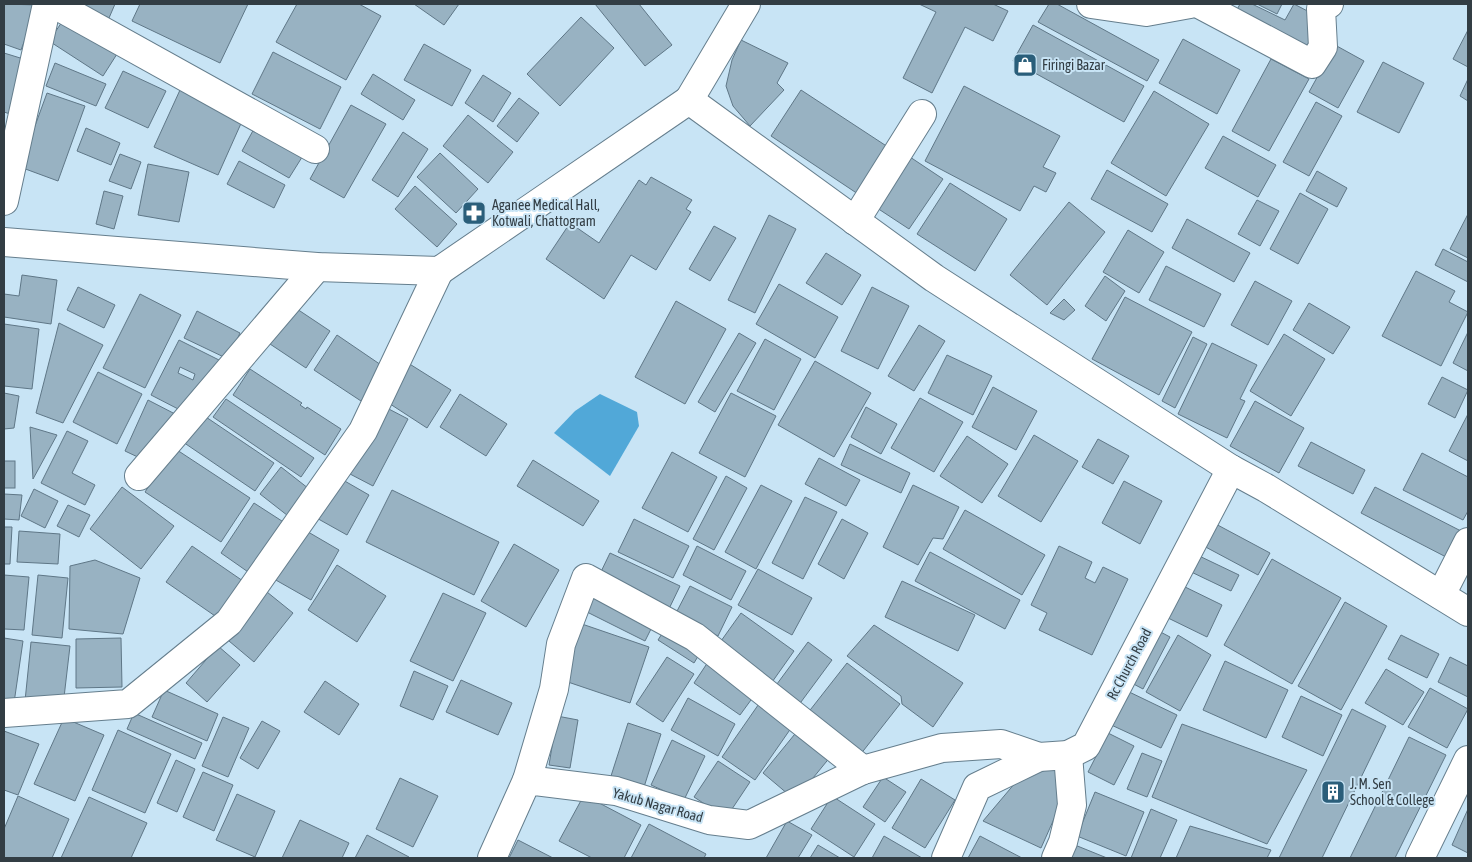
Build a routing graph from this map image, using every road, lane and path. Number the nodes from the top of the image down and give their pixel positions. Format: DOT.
graph roads {
  1 [pos="47,4"];
  2 [pos="54,4"];
  3 [pos="746,4"];
  4 [pos="1091,4"];
  5 [pos="1190,4"];
  6 [pos="1199,4"];
  7 [pos="1328,4"];
  8 [pos="689,100"];
  9 [pos="922,114"];
  10 [pos="315,148"];
  11 [pos="4,201"];
  12 [pos="854,221"];
  13 [pos="4,242"];
  14 [pos="317,267"];
  15 [pos="439,271"];
  16 [pos="1231,469"];
  17 [pos="139,476"];
  18 [pos="1468,542"];
  19 [pos="1441,595"];
  20 [pos="1468,612"];
  21 [pos="4,713"];
  22 [pos="1068,755"];
  23 [pos="1039,757"];
  24 [pos="1468,760"];
  25 [pos="863,770"];
  26 [pos="527,780"];
  27 [pos="492,858"];
  28 [pos="946,858"];
  29 [pos="1056,858"];
  30 [pos="1420,858"];
  1 -- 11 [label="street"];
  2 -- 10 [label="street"];
  3 -- 8 [label="street"];
  4 -- 5 [label="street"];
  6 -- 7 [label="street"];
  8 -- 12 [label="street"];
  8 -- 15 [label="street"];
  9 -- 12 [label="street"];
  12 -- 16 [label="street"];
  13 -- 14 [label="street"];
  14 -- 15 [label="street"];
  14 -- 17 [label="street"];
  15 -- 21 [label="street"];
  16 -- 19 [label="street"];
  16 -- 22 [label="street, Rc Church Road"];
  18 -- 19 [label="street"];
  19 -- 20 [label="street"];
  22 -- 23 [label="street"];
  22 -- 29 [label="street"];
  23 -- 25 [label="street, Yakub Nagar Road"];
  23 -- 28 [label="street"];
  24 -- 30 [label="street"];
  25 -- 26 [label="street, Yakub Nagar Road"];
  25 -- 26 [label="street"];
  26 -- 27 [label="street"];
}
